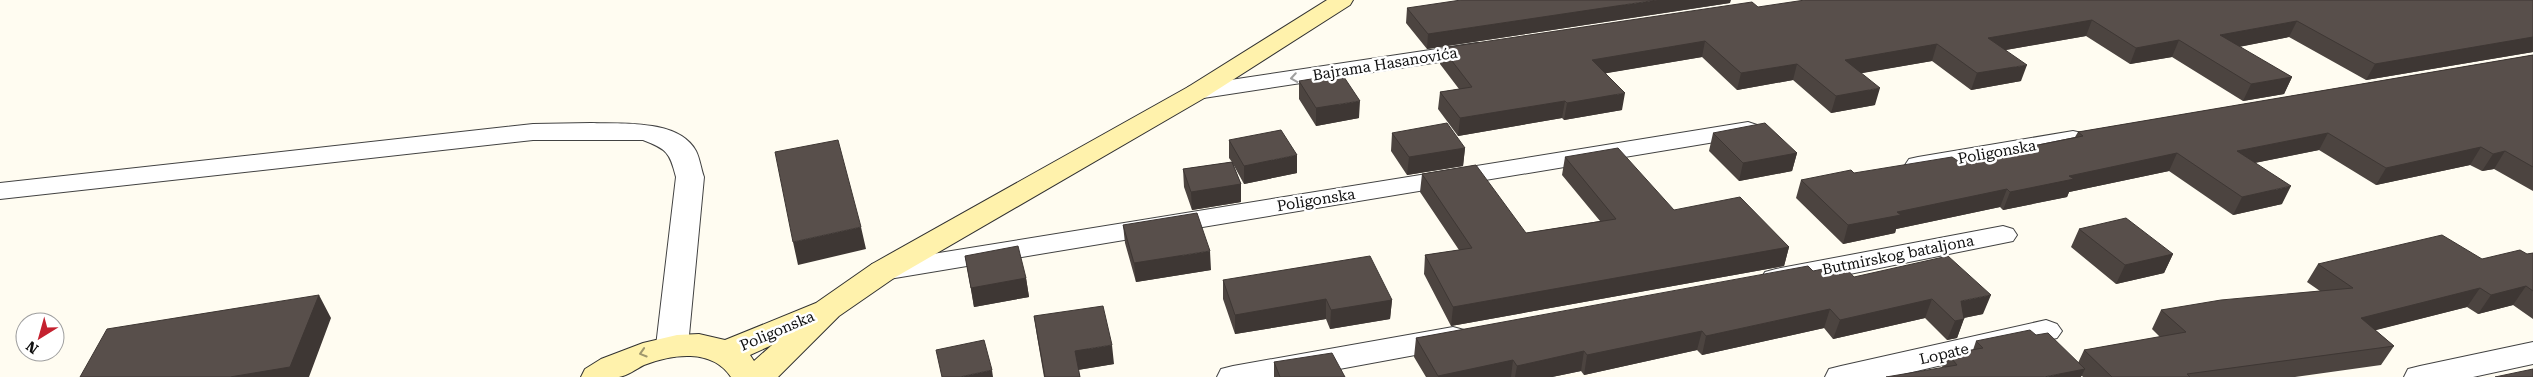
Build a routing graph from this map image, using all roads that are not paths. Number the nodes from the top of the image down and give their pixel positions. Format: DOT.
graph roads {
  1 [pos="1342,0"];
  2 [pos="1503,46"];
  3 [pos="1197,92"];
  4 [pos="1749,130"];
  5 [pos="2100,134"];
  6 [pos="1894,169"];
  7 [pos="0,191"];
  8 [pos="2003,234"];
  9 [pos="883,271"];
  10 [pos="1753,283"];
  11 [pos="828,309"];
  12 [pos="2046,331"];
  13 [pos="1481,333"];
  14 [pos="672,346"];
  15 [pos="727,352"];
  16 [pos="2533,353"];
  17 [pos="597,377"];
  18 [pos="748,377"];
  19 [pos="758,377"];
  20 [pos="1233,377"];
  21 [pos="1841,377"];
  22 [pos="2420,377"];
  1 -- 3 [label="street, Poligonska"];
  2 -- 3 [label="street, Bajrama Hasanovića, one-way"];
  3 -- 9 [label="street, Poligonska"];
  4 -- 9 [label="street, Poligonska"];
  5 -- 6 [label="street, Poligonska"];
  7 -- 14 [label="street"];
  8 -- 10 [label="street, Butmirskog bataljona"];
  9 -- 11 [label="street, Poligonska"];
  11 -- 15 [label="street, Poligonska"];
  11 -- 19 [label="street, Poligonska"];
  12 -- 21 [label="street, Lopate"];
  13 -- 20 [label="street"];
  14 -- 15 [label="street"];
  14 -- 17 [label="street, one-way"];
  15 -- 18 [label="street"];
  16 -- 22 [label="street"];
}
